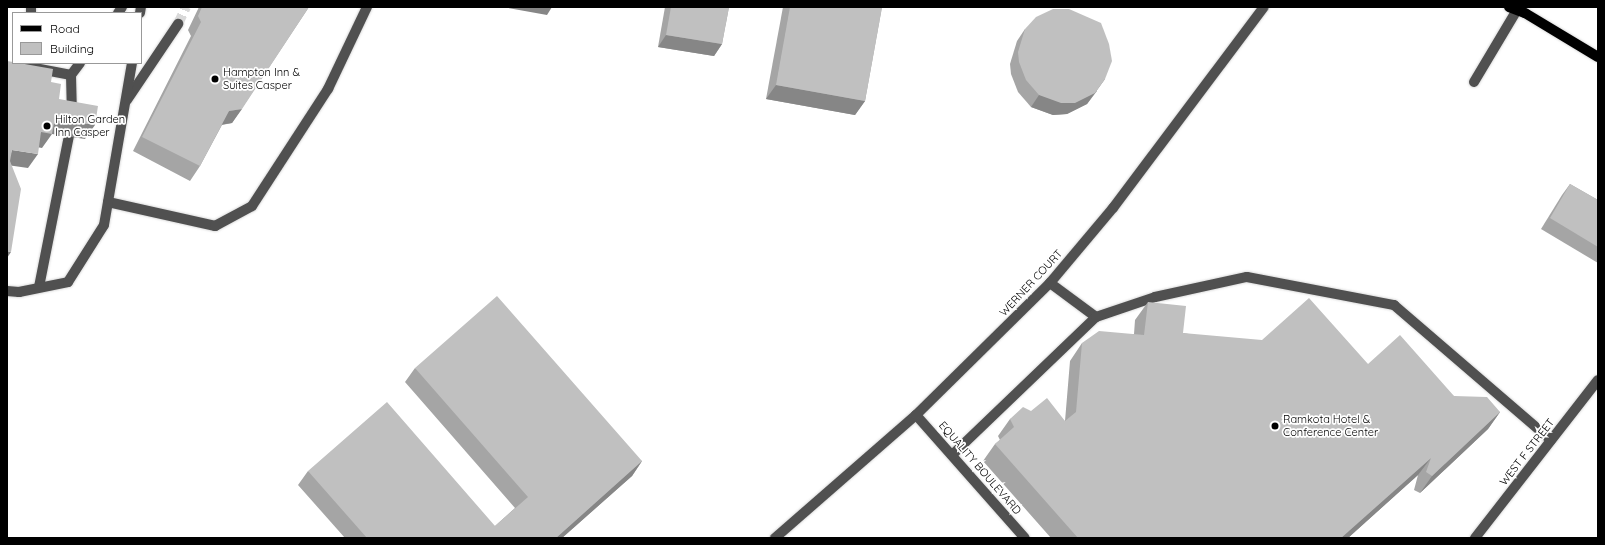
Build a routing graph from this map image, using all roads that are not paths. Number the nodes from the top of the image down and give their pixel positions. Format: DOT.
graph roads {
  1 [pos="367,7"];
  2 [pos="1264,7"];
  3 [pos="1513,8"];
  4 [pos="178,24"];
  5 [pos="1598,57"];
  6 [pos="25,64"];
  7 [pos="79,64"];
  8 [pos="132,64"];
  9 [pos="72,75"];
  10 [pos="1474,82"];
  11 [pos="125,104"];
  12 [pos="72,117"];
  13 [pos="69,136"];
  14 [pos="108,202"];
  15 [pos="1050,283"];
  16 [pos="39,287"];
  17 [pos="7,291"];
  18 [pos="1096,316"];
  19 [pos="1598,380"];
  20 [pos="916,415"];
  21 [pos="1551,440"];
  22 [pos="952,455"];
  23 [pos="775,538"];
  24 [pos="1025,538"];
  25 [pos="1475,538"];
  1 -- 14 [label="street"];
  2 -- 15 [label="street, WERNER COURT"];
  3 -- 5 [label="main road"];
  3 -- 10 [label="street"];
  4 -- 11 [label="street"];
  6 -- 9 [label="street"];
  7 -- 9 [label="street"];
  8 -- 11 [label="street"];
  9 -- 12 [label="street"];
  11 -- 14 [label="street"];
  13 -- 16 [label="street"];
  14 -- 16 [label="street"];
  15 -- 18 [label="street"];
  15 -- 20 [label="street, WERNER COURT"];
  16 -- 17 [label="street"];
  18 -- 21 [label="street"];
  18 -- 22 [label="street"];
  19 -- 21 [label="street, WEST F STREET"];
  20 -- 22 [label="street, EQUALITY BOULEVARD"];
  20 -- 23 [label="street, WERNER COURT"];
  21 -- 25 [label="street, WEST F STREET"];
  22 -- 24 [label="street, EQUALITY BOULEVARD"];
}
